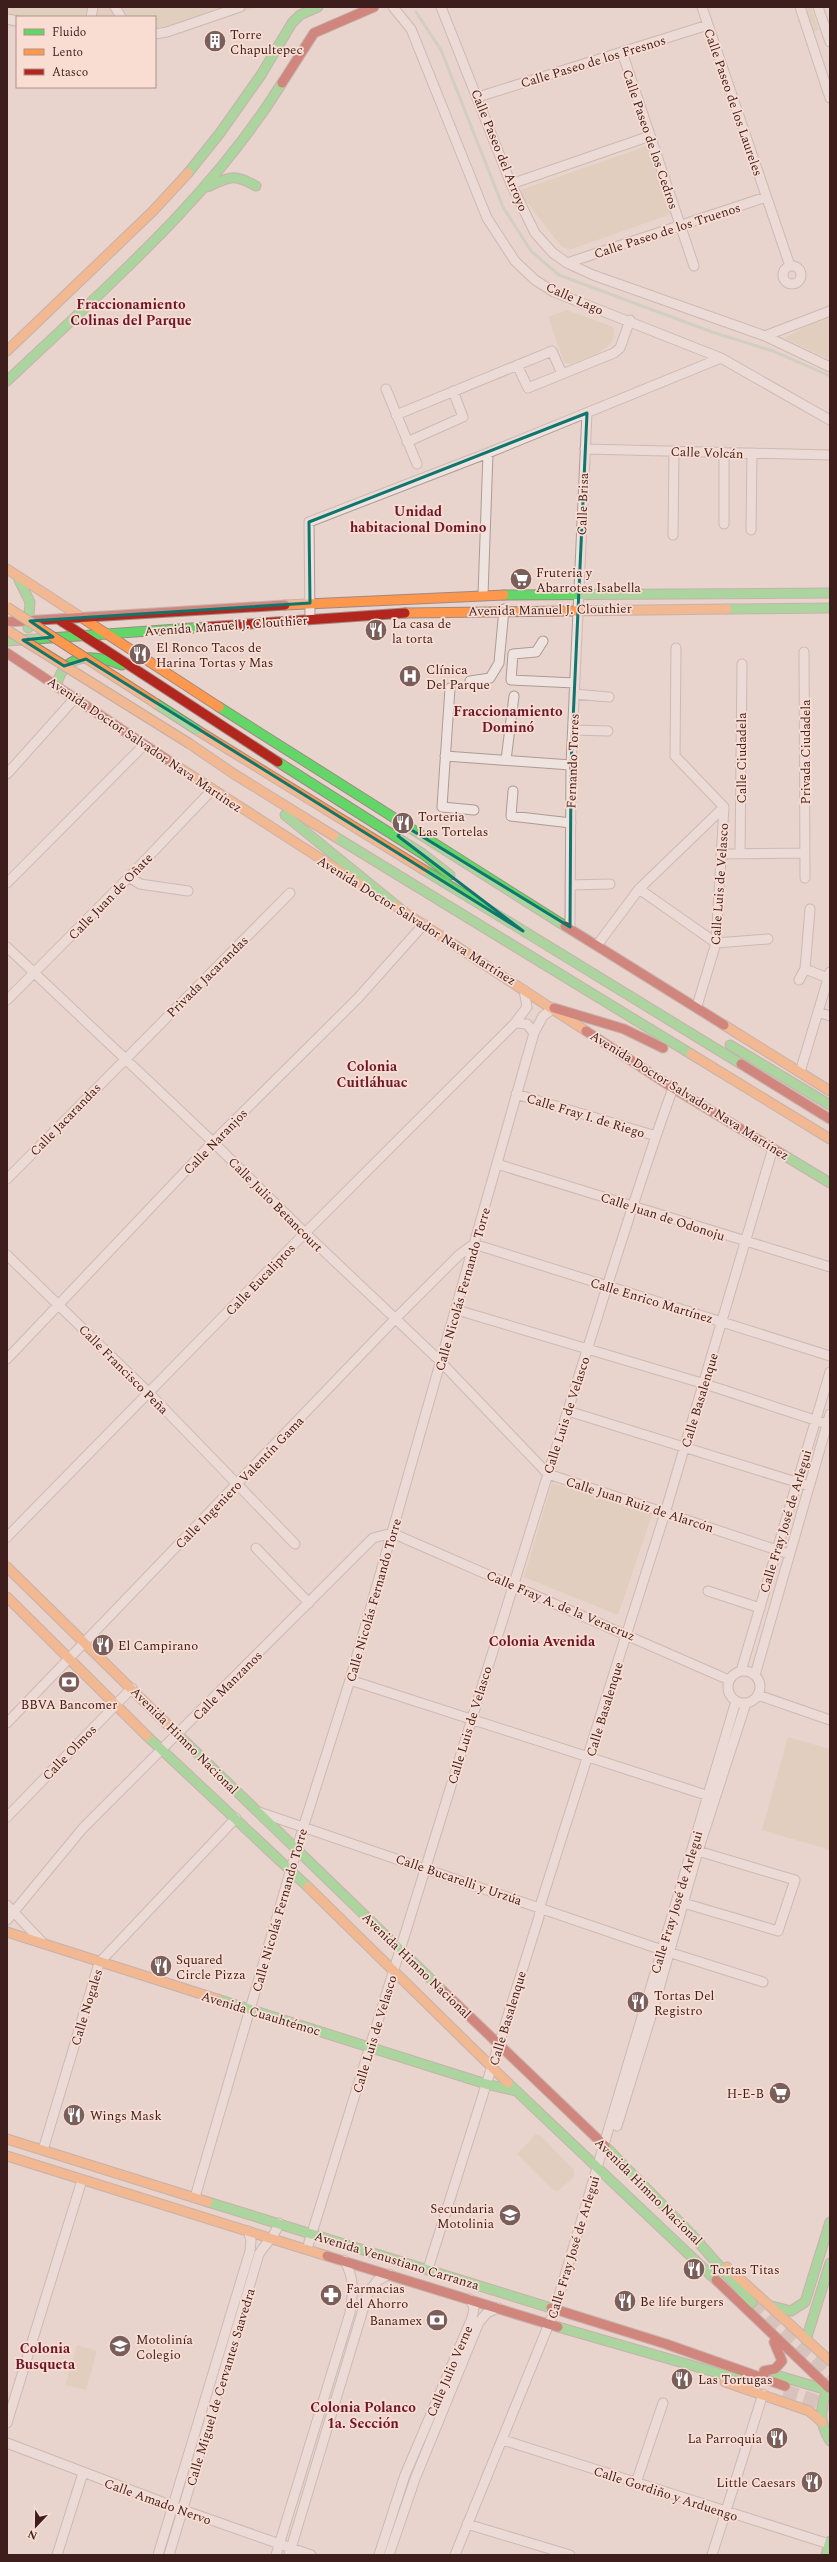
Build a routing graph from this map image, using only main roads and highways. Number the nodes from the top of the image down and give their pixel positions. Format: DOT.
graph roads {
  1 [pos="318,7"];
  2 [pos="374,7"];
  3 [pos="256,186"];
  4 [pos="205,187"];
  5 [pos="7,351"];
  6 [pos="7,381"];
  7 [pos="10,571"];
  8 [pos="830,593"];
  9 [pos="7,607"];
  10 [pos="830,608"];
  11 [pos="82,617"];
  12 [pos="58,619"];
  13 [pos="30,621"];
  14 [pos="7,622"];
  15 [pos="7,630"];
  16 [pos="106,633"];
  17 [pos="83,635"];
  18 [pos="25,640"];
  19 [pos="7,641"];
  20 [pos="7,653"];
  21 [pos="147,678"];
  22 [pos="57,684"];
  23 [pos="278,746"];
  24 [pos="290,770"];
  25 [pos="234,774"];
  26 [pos="362,817"];
  27 [pos="398,821"];
  28 [pos="403,911"];
  29 [pos="523,931"];
  30 [pos="554,1008"];
  31 [pos="648,1008"];
  32 [pos="738,1084"];
  33 [pos="830,1091"];
  34 [pos="830,1105"];
  35 [pos="830,1119"];
  36 [pos="830,1139"];
  37 [pos="830,1183"];
  38 [pos="7,1566"];
  39 [pos="7,1597"];
  40 [pos="7,1932"];
  41 [pos="516,2091"];
  42 [pos="7,2139"];
  43 [pos="7,2156"];
  44 [pos="830,2222"];
  45 [pos="692,2235"];
  46 [pos="830,2263"];
  47 [pos="752,2303"];
  48 [pos="769,2305"];
  49 [pos="765,2329"];
  50 [pos="806,2340"];
  51 [pos="666,2344"];
  52 [pos="658,2356"];
  53 [pos="830,2361"];
  54 [pos="764,2371"];
  55 [pos="829,2388"];
  56 [pos="822,2422"];
  57 [pos="830,2441"];
  58 [pos="830,2543"];
  59 [pos="826,2555"];
  1 -- 5 [label="main road"];
  2 -- 4 [label="main road"];
  3 -- 4 [label="main road"];
  4 -- 6 [label="main road"];
  7 -- 11 [label="main road"];
  7 -- 13 [label="main road"];
  8 -- 11 [label="main road, Avenida Manuel J. Clouthier"];
  9 -- 29 [label="main road, bridge"];
  10 -- 16 [label="main road, Avenida Manuel J. Clouthier"];
  11 -- 12 [label="main road, Avenida Manuel J. Clouthier"];
  11 -- 16 [label="main road"];
  12 -- 13 [label="main road, Avenida Manuel J. Clouthier"];
  12 -- 17 [label="main road"];
  13 -- 14 [label="main road, Avenida Manuel J. Clouthier"];
  13 -- 18 [label="main road"];
  15 -- 25 [label="main road, Avenida Doctor Salvador Nava Martínez, bridge"];
  16 -- 17 [label="main road, Avenida Manuel J. Clouthier"];
  16 -- 23 [label="main road"];
  17 -- 18 [label="main road, Avenida Manuel J. Clouthier"];
  17 -- 21 [label="main road"];
  18 -- 19 [label="main road, Avenida Manuel J. Clouthier"];
  20 -- 22 [label="main road, Avenida Doctor Salvador Nava Martínez"];
  21 -- 22 [label="main road"];
  21 -- 24 [label="main road"];
  22 -- 28 [label="main road, Avenida Doctor Salvador Nava Martínez"];
  23 -- 24 [label="main road"];
  23 -- 27 [label="main road"];
  24 -- 26 [label="main road"];
  25 -- 28 [label="main road"];
  25 -- 32 [label="main road, Avenida Doctor Salvador Nava Martínez"];
  26 -- 27 [label="main road"];
  26 -- 29 [label="main road"];
  27 -- 33 [label="main road"];
  28 -- 30 [label="main road, Avenida Doctor Salvador Nava Martínez"];
  29 -- 31 [label="main road"];
  30 -- 32 [label="main road"];
  30 -- 37 [label="main road, Avenida Doctor Salvador Nava Martínez"];
  31 -- 34 [label="main road"];
  31 -- 35 [label="main road"];
  32 -- 36 [label="main road, Avenida Doctor Salvador Nava Martínez"];
  38 -- 45 [label="main road, Avenida Himno Nacional"];
  39 -- 41 [label="main road, Avenida Himno Nacional"];
  40 -- 41 [label="main road, Avenida Cuauhtémoc"];
  41 -- 49 [label="main road, Avenida Himno Nacional"];
  42 -- 51 [label="main road, Avenida Venustiano Carranza"];
  43 -- 52 [label="main road, Avenida Venustiano Carranza"];
  44 -- 48 [label="main road"];
  45 -- 47 [label="main road"];
  45 -- 48 [label="main road, Avenida Himno Nacional"];
  46 -- 50 [label="main road"];
  48 -- 50 [label="main road, Avenida Himno Nacional"];
  49 -- 54 [label="main road"];
  49 -- 55 [label="main road, Avenida Himno Nacional"];
  50 -- 53 [label="main road, Avenida Himno Nacional"];
  51 -- 52 [label="main road, Avenida Venustiano Carranza"];
  51 -- 54 [label="main road"];
  52 -- 56 [label="main road"];
  54 -- 55 [label="main road"];
  55 -- 56 [label="main road"];
  56 -- 57 [label="main road"];
  58 -- 59 [label="main road"];
}
